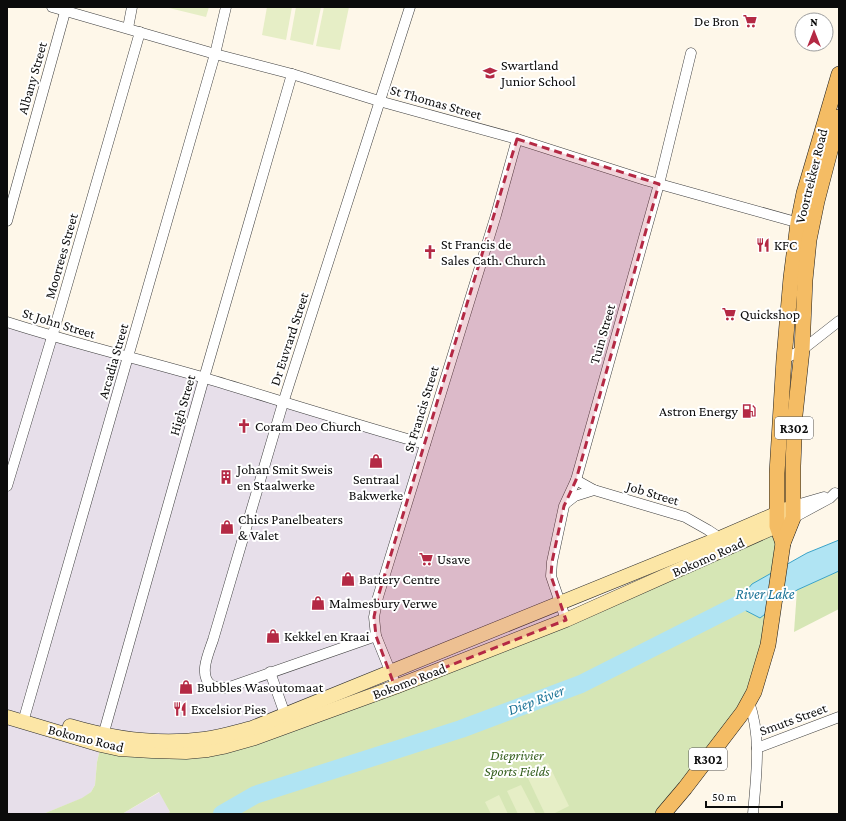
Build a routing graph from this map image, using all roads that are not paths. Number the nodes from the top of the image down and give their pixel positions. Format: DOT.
graph roads {
  1 [pos="52,7"];
  2 [pos="132,7"];
  3 [pos="226,7"];
  4 [pos="410,7"];
  5 [pos="66,12"];
  6 [pos="128,28"];
  7 [pos="140,32"];
  8 [pos="691,53"];
  9 [pos="215,54"];
  10 [pos="292,74"];
  11 [pos="839,74"];
  12 [pos="379,101"];
  13 [pos="839,117"];
  14 [pos="517,139"];
  15 [pos="659,184"];
  16 [pos="7,221"];
  17 [pos="805,224"];
  18 [pos="839,321"];
  19 [pos="7,322"];
  20 [pos="52,337"];
  21 [pos="802,350"];
  22 [pos="128,358"];
  23 [pos="784,359"];
  24 [pos="204,378"];
  25 [pos="283,403"];
  26 [pos="425,444"];
  27 [pos="576,480"];
  28 [pos="7,486"];
  29 [pos="594,490"];
  30 [pos="837,492"];
  31 [pos="564,506"];
  32 [pos="793,512"];
  33 [pos="777,520"];
  34 [pos="720,538"];
  35 [pos="783,543"];
  36 [pos="560,602"];
  37 [pos="566,620"];
  38 [pos="376,636"];
  39 [pos="270,672"];
  40 [pos="390,672"];
  41 [pos="395,687"];
  42 [pos="749,702"];
  43 [pos="7,708"];
  44 [pos="7,717"];
  45 [pos="24,717"];
  46 [pos="839,718"];
  47 [pos="287,720"];
  48 [pos="102,740"];
  49 [pos="757,748"];
  50 [pos="663,814"];
  51 [pos="753,814"];
  1 -- 5 [label="street, St Thomas Street"];
  2 -- 6 [label="street"];
  3 -- 9 [label="street, Arcadia Street"];
  4 -- 12 [label="street, Dr Euvrard Street"];
  5 -- 6 [label="street, St Thomas Street"];
  5 -- 16 [label="street, Albany Street"];
  6 -- 7 [label="street, St Thomas Street"];
  7 -- 9 [label="street, St Thomas Street"];
  7 -- 20 [label="street, Moorrees Street"];
  8 -- 15 [label="street, Tuin Street"];
  9 -- 10 [label="street, St Thomas Street"];
  9 -- 22 [label="street, Arcadia Street"];
  10 -- 12 [label="street, St Thomas Street"];
  10 -- 24 [label="street, High Street"];
  11 -- 17 [label="main road, Voortrekker Road / R302"];
  12 -- 14 [label="street, St Thomas Street"];
  12 -- 25 [label="street, Dr Euvrard Street"];
  13 -- 17 [label="main road, Voortrekker Road / R302"];
  14 -- 15 [label="street, St Thomas Street"];
  14 -- 26 [label="street, St Francis Street"];
  15 -- 17 [label="street, St Thomas Street"];
  15 -- 27 [label="street, Tuin Street"];
  17 -- 21 [label="main road, Voortrekker Road / R302"];
  17 -- 23 [label="main road, Voortrekker Road / R302"];
  18 -- 21 [label="street"];
  19 -- 20 [label="street, St John Street"];
  20 -- 22 [label="street, St John Street"];
  20 -- 28 [label="street, Moorrees Street"];
  21 -- 23 [label="street"];
  21 -- 32 [label="main road, Voortrekker Road / R302"];
  22 -- 24 [label="street, St John Street"];
  22 -- 45 [label="street, Arcadia Street"];
  23 -- 33 [label="main road, Voortrekker Road / R302"];
  24 -- 25 [label="street, St John Street"];
  24 -- 48 [label="street, High Street"];
  25 -- 26 [label="street, St John Street"];
  25 -- 39 [label="street, Dr Euvrard Street"];
  26 -- 38 [label="street, St Francis Street"];
  27 -- 29 [label="street, Job Street"];
  27 -- 31 [label="street, Tuin Street"];
  29 -- 31 [label="street"];
  29 -- 34 [label="street, Job Street"];
  30 -- 32 [label="street"];
  31 -- 36 [label="street, Tuin Street"];
  32 -- 33 [label="main road, Bokomo Road"];
  32 -- 35 [label="main road, Voortrekker Road / R302"];
  33 -- 34 [label="main road, Bokomo Road"];
  33 -- 35 [label="main road, Voortrekker Road / R302"];
  33 -- 37 [label="main road, Bokomo Road"];
  34 -- 36 [label="main road, Bokomo Road"];
  35 -- 42 [label="main road, Voortrekker Road / R302"];
  36 -- 37 [label="street, Tuin Street"];
  36 -- 40 [label="main road, Bokomo Road"];
  37 -- 41 [label="main road, Bokomo Road"];
  38 -- 39 [label="street"];
  38 -- 40 [label="street, St Francis Street"];
  39 -- 47 [label="street"];
  40 -- 41 [label="street, St Francis Street"];
  40 -- 47 [label="main road, Bokomo Road"];
  41 -- 47 [label="main road, Bokomo Road"];
  42 -- 49 [label="street"];
  42 -- 50 [label="main road, Voortrekker Road / R302"];
  43 -- 45 [label="main road, Bokomo Road"];
  44 -- 45 [label="main road, Bokomo Road"];
  45 -- 48 [label="main road, Bokomo Road"];
  46 -- 49 [label="street, Smuts Street"];
  47 -- 48 [label="main road, Bokomo Road"];
  49 -- 51 [label="street"];
}
